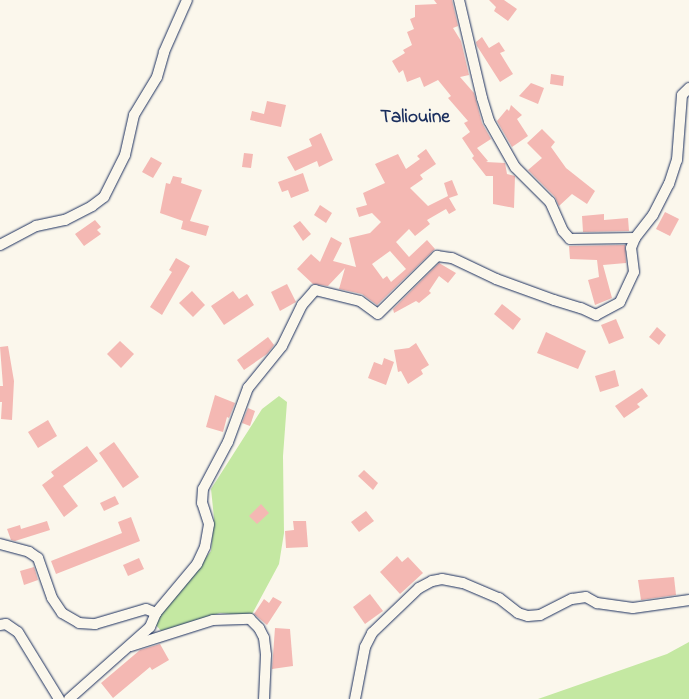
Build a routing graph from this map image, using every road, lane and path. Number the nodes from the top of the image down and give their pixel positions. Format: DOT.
graph roads {
  1 [pos="187,0"];
  2 [pos="460,0"];
  3 [pos="689,88"];
  4 [pos="634,238"];
  5 [pos="0,245"];
  6 [pos="0,544"];
  7 [pos="689,600"];
  8 [pos="156,613"];
  9 [pos="0,625"];
  10 [pos="125,647"];
  11 [pos="59,699"];
  12 [pos="69,699"];
  13 [pos="264,699"];
  14 [pos="355,699"];
  1 -- 5 [label="street"];
  2 -- 4 [label="street"];
  3 -- 4 [label="street"];
  4 -- 8 [label="street"];
  6 -- 8 [label="street"];
  7 -- 14 [label="street"];
  8 -- 10 [label="street"];
  9 -- 11 [label="street"];
  10 -- 12 [label="street"];
  10 -- 13 [label="street"];
}
